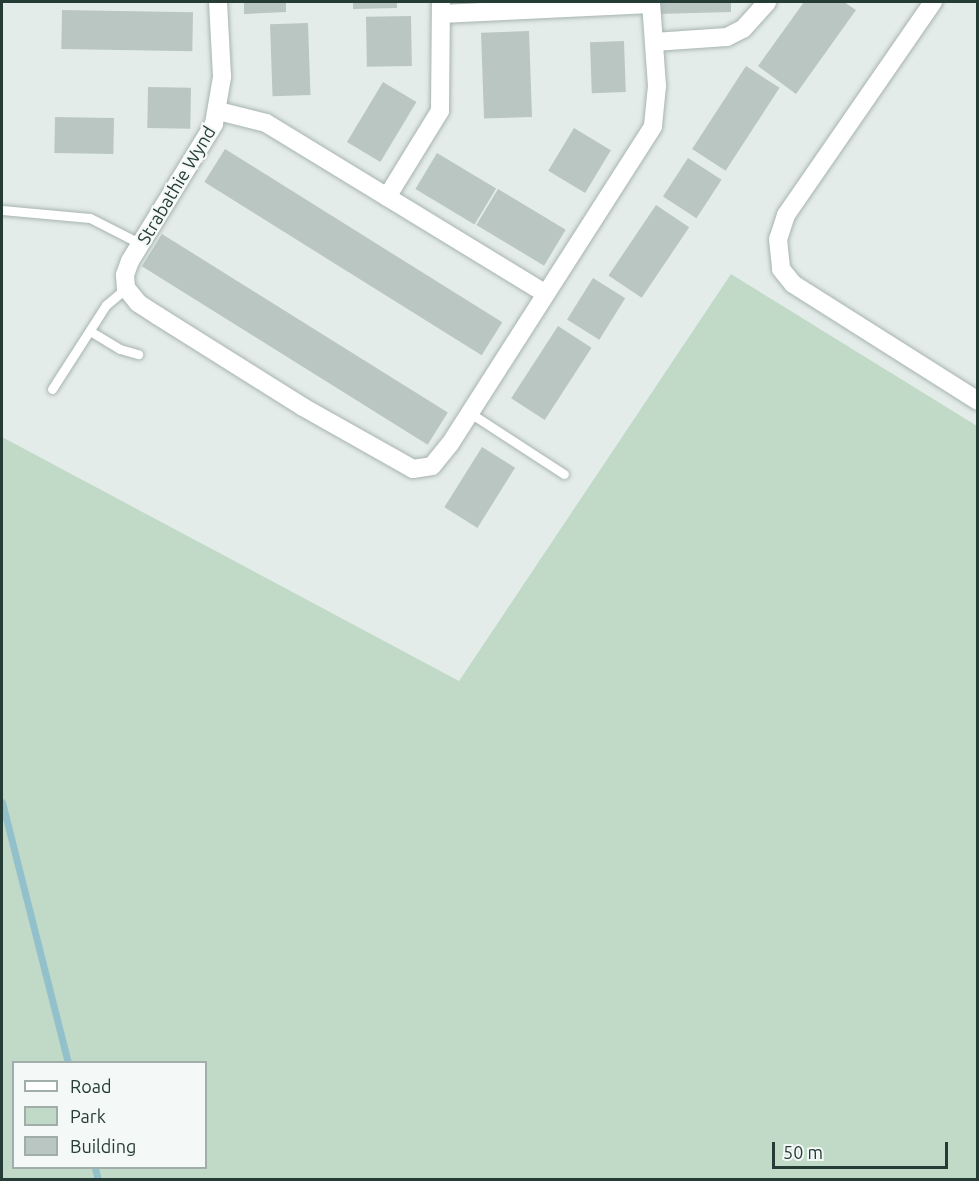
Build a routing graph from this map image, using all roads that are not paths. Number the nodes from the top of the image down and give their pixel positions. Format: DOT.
graph roads {
  1 [pos="218,2"];
  2 [pos="767,2"];
  3 [pos="933,2"];
  4 [pos="651,3"];
  5 [pos="441,8"];
  6 [pos="654,42"];
  7 [pos="218,111"];
  8 [pos="387,197"];
  9 [pos="2,210"];
  10 [pos="141,244"];
  11 [pos="126,288"];
  12 [pos="545,293"];
  13 [pos="90,331"];
  14 [pos="138,354"];
  15 [pos="52,389"];
  16 [pos="978,401"];
  17 [pos="470,413"];
  18 [pos="564,474"];
  1 -- 7 [label="street, Strabathie Wynd"];
  2 -- 6 [label="street"];
  3 -- 16 [label="street"];
  4 -- 5 [label="street"];
  4 -- 6 [label="street"];
  5 -- 8 [label="street"];
  6 -- 12 [label="street"];
  7 -- 8 [label="street"];
  7 -- 10 [label="street, Strabathie Wynd"];
  8 -- 12 [label="street"];
  9 -- 10 [label="lane"];
  10 -- 11 [label="street, Strabathie Wynd"];
  11 -- 13 [label="lane"];
  11 -- 17 [label="street"];
  12 -- 17 [label="street"];
  13 -- 14 [label="lane"];
  13 -- 15 [label="lane"];
  17 -- 18 [label="lane"];
}
